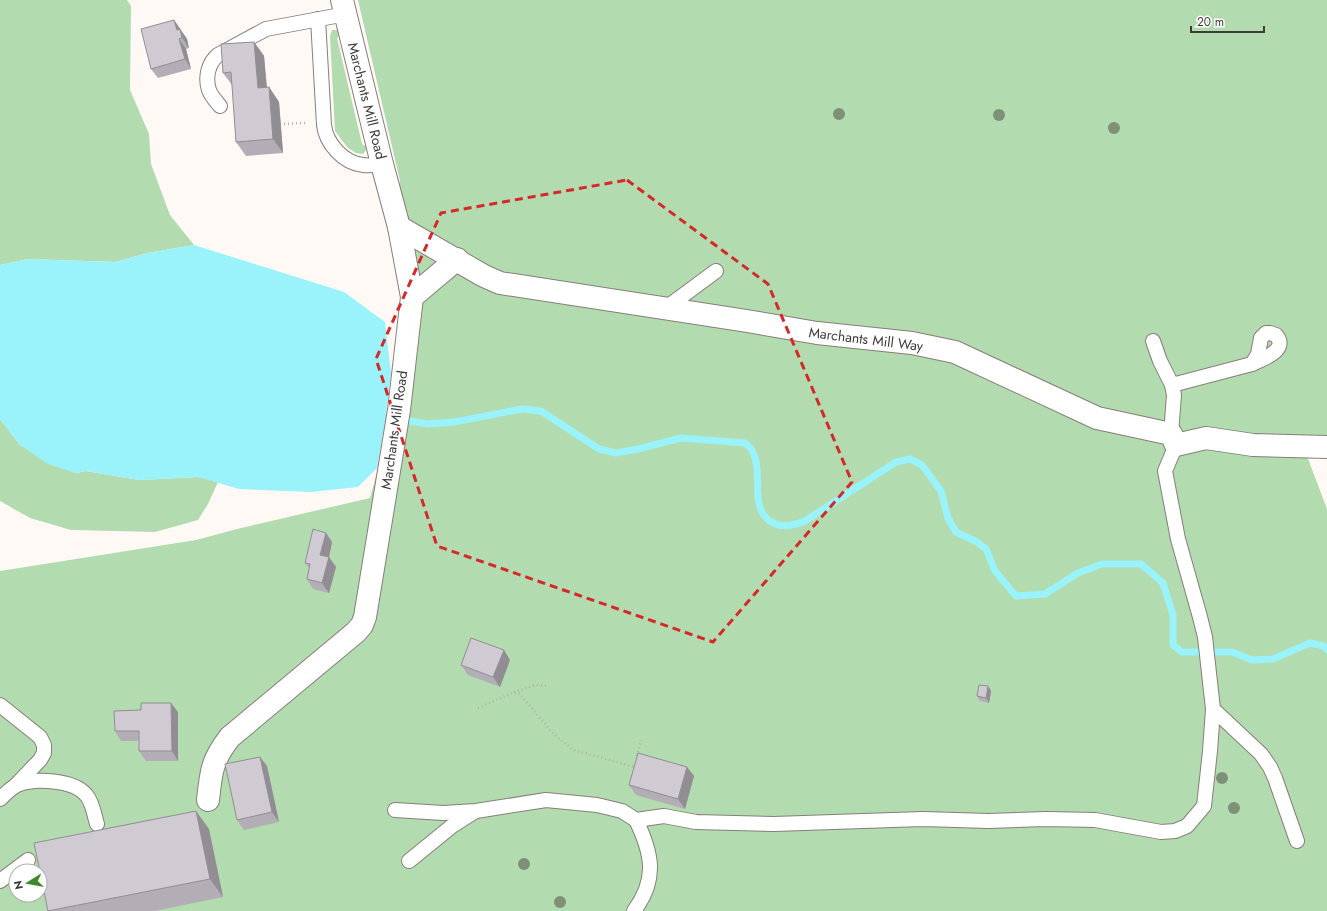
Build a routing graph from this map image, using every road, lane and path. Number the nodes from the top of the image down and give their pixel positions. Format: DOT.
graph roads {
  1 [pos="344,7"];
  2 [pos="318,19"];
  3 [pos="220,106"];
  4 [pos="324,122"];
  5 [pos="280,124"];
  6 [pos="382,164"];
  7 [pos="399,228"];
  8 [pos="456,260"];
  9 [pos="716,271"];
  10 [pos="412,298"];
  11 [pos="666,308"];
  12 [pos="1153,341"];
  13 [pos="1252,364"];
  14 [pos="1172,386"];
  15 [pos="1174,439"];
  16 [pos="1327,447"];
  17 [pos="548,686"];
  18 [pos="512,693"];
  19 [pos="0,705"];
  20 [pos="478,708"];
  21 [pos="1213,709"];
  22 [pos="641,740"];
  23 [pos="15,786"];
  24 [pos="0,799"];
  25 [pos="208,800"];
  26 [pos="395,810"];
  27 [pos="476,811"];
  28 [pos="636,820"];
  29 [pos="96,824"];
  30 [pos="1297,841"];
  31 [pos="28,860"];
  32 [pos="409,861"];
  33 [pos="0,881"];
  34 [pos="634,911"];
  1 -- 2 [label="lane"];
  1 -- 6 [label="street, Marchants Mill Road"];
  2 -- 3 [label="lane"];
  2 -- 4 [label="lane"];
  4 -- 5 [label="path"];
  4 -- 6 [label="lane"];
  6 -- 7 [label="street, Marchants Mill Road"];
  7 -- 8 [label="street, Marchants Mill Way"];
  7 -- 10 [label="street, Marchants Mill Road"];
  8 -- 10 [label="street"];
  8 -- 11 [label="street, Marchants Mill Way"];
  9 -- 11 [label="lane"];
  10 -- 25 [label="street, Marchants Mill Road"];
  11 -- 15 [label="street, Marchants Mill Way"];
  12 -- 14 [label="lane"];
  13 -- 14 [label="lane"];
  14 -- 15 [label="lane"];
  15 -- 16 [label="street, Marchants Mill Way"];
  15 -- 21 [label="lane"];
  17 -- 18 [label="path"];
  18 -- 20 [label="path"];
  18 -- 22 [label="path"];
  19 -- 23 [label="lane"];
  21 -- 28 [label="lane"];
  21 -- 30 [label="lane"];
  23 -- 24 [label="lane"];
  23 -- 29 [label="lane"];
  26 -- 27 [label="lane"];
  27 -- 28 [label="lane"];
  27 -- 32 [label="lane"];
  28 -- 34 [label="lane"];
  31 -- 33 [label="lane"];
}
